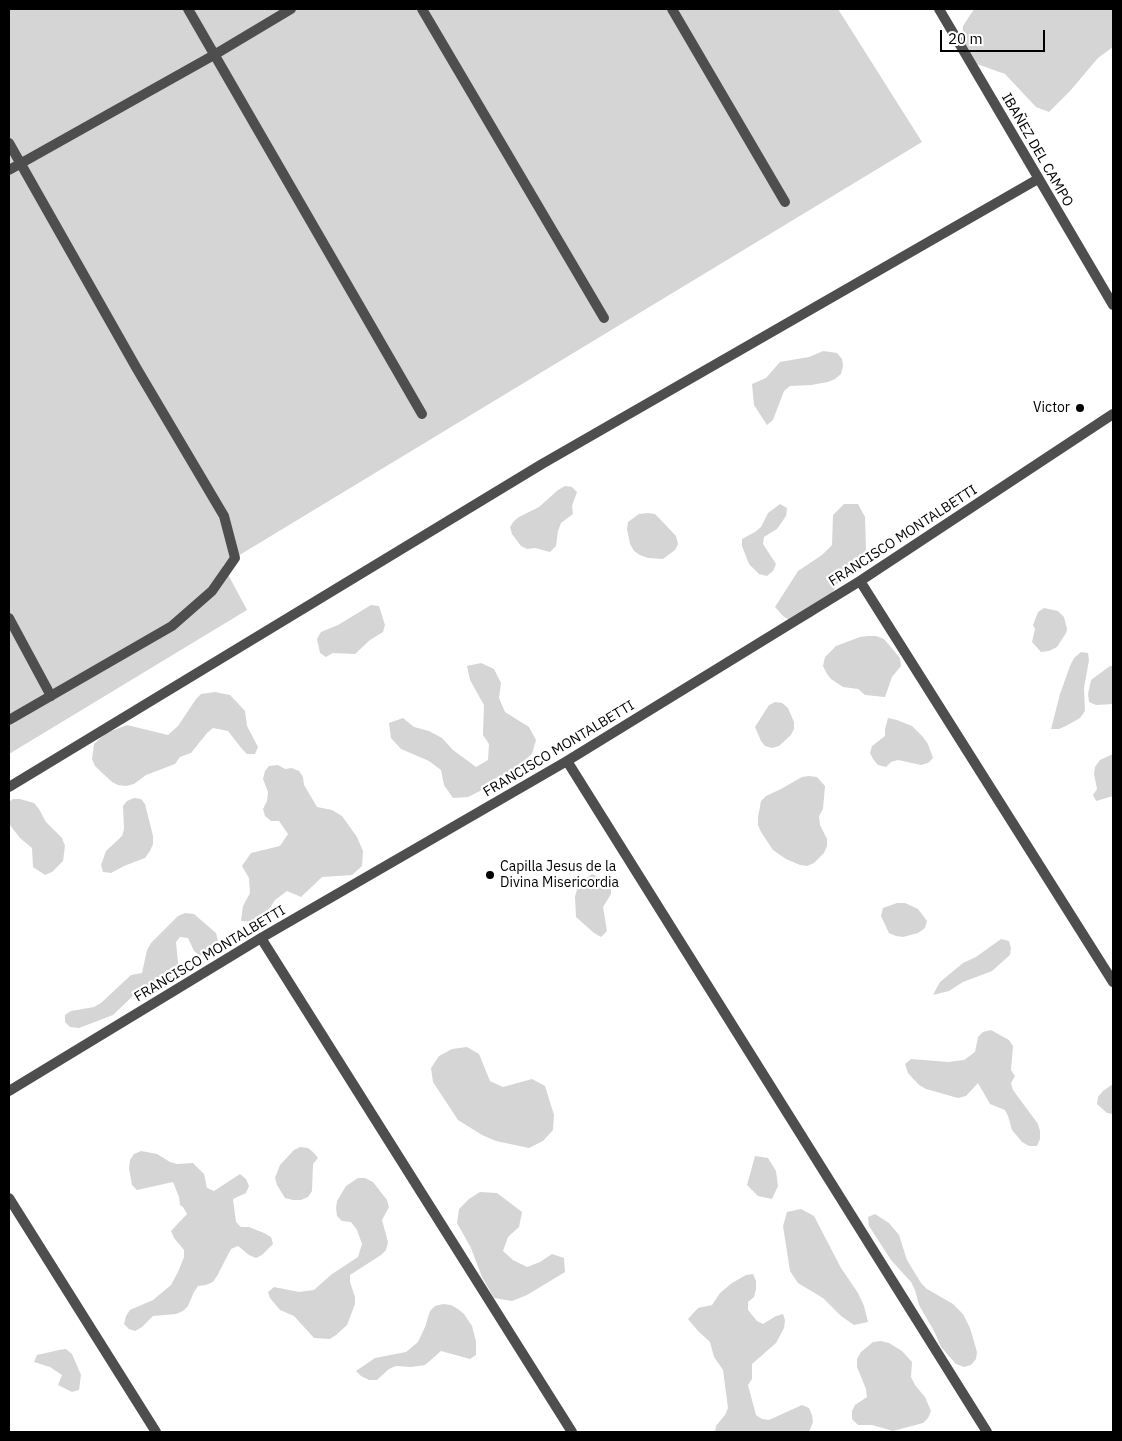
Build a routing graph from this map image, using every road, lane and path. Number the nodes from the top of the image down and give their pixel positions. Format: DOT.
graph roads {
  1 [pos="188,9"];
  2 [pos="291,9"];
  3 [pos="422,9"];
  4 [pos="672,9"];
  5 [pos="939,9"];
  6 [pos="214,55"];
  7 [pos="9,142"];
  8 [pos="21,163"];
  9 [pos="9,170"];
  10 [pos="1038,179"];
  11 [pos="785,202"];
  12 [pos="1113,305"];
  13 [pos="604,318"];
  14 [pos="422,414"];
  15 [pos="1113,414"];
  16 [pos="860,581"];
  17 [pos="9,618"];
  18 [pos="50,696"];
  19 [pos="9,720"];
  20 [pos="567,762"];
  21 [pos="9,787"];
  22 [pos="261,938"];
  23 [pos="1113,982"];
  24 [pos="9,1091"];
  25 [pos="9,1198"];
  26 [pos="156,1432"];
  27 [pos="572,1432"];
  28 [pos="987,1432"];
  1 -- 6 [label="street"];
  2 -- 6 [label="street"];
  3 -- 13 [label="street"];
  4 -- 11 [label="street"];
  5 -- 10 [label="street, IBAÑEZ DEL CAMPO"];
  6 -- 8 [label="street"];
  6 -- 14 [label="street"];
  7 -- 8 [label="street"];
  8 -- 9 [label="street"];
  8 -- 18 [label="street"];
  10 -- 12 [label="street, IBAÑEZ DEL CAMPO"];
  10 -- 21 [label="street"];
  15 -- 16 [label="street, FRANCISCO MONTALBETTI"];
  16 -- 20 [label="street, FRANCISCO MONTALBETTI"];
  16 -- 23 [label="street"];
  17 -- 18 [label="street"];
  18 -- 19 [label="street"];
  20 -- 22 [label="street, FRANCISCO MONTALBETTI"];
  20 -- 28 [label="street"];
  22 -- 24 [label="street, FRANCISCO MONTALBETTI"];
  22 -- 27 [label="street"];
  25 -- 26 [label="street"];
}
